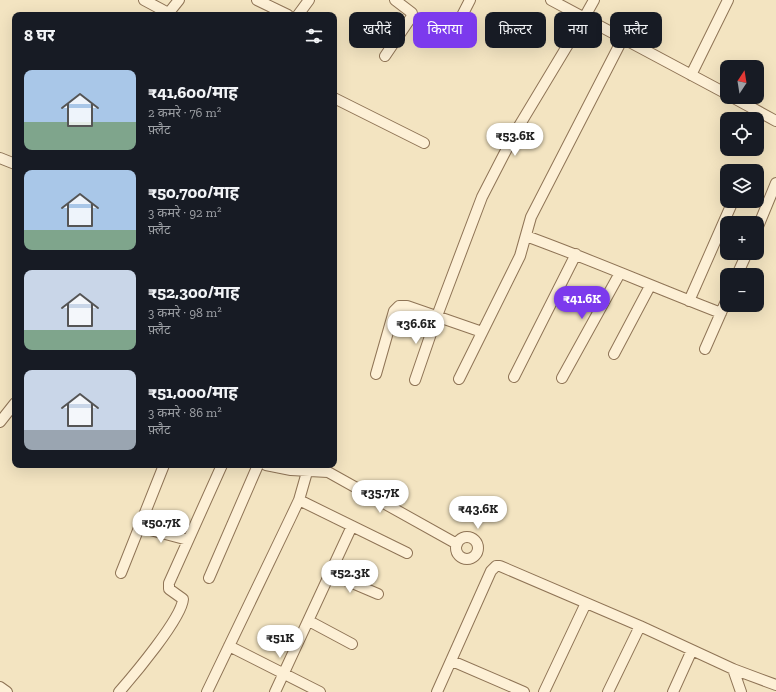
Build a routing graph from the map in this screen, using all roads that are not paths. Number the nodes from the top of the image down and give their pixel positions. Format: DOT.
graph roads {
  1 [pos="144,0"];
  2 [pos="179,0"];
  3 [pos="257,0"];
  4 [pos="309,0"];
  5 [pos="395,0"];
  6 [pos="470,0"];
  7 [pos="551,0"];
  8 [pos="594,0"];
  9 [pos="728,0"];
  10 [pos="165,12"];
  11 [pos="170,12"];
  12 [pos="282,12"];
  13 [pos="300,12"];
  14 [pos="464,12"];
  15 [pos="573,12"];
  16 [pos="587,12"];
  17 [pos="566,48"];
  18 [pos="618,48"];
  19 [pos="641,48"];
  20 [pos="385,56"];
  21 [pos="691,75"];
  22 [pos="720,90"];
  23 [pos="337,100"];
  24 [pos="745,104"];
  25 [pos="776,121"];
  26 [pos="424,143"];
  27 [pos="0,158"];
  28 [pos="12,163"];
  29 [pos="776,183"];
  30 [pos="774,196"];
  31 [pos="730,208"];
  32 [pos="764,216"];
  33 [pos="526,236"];
  34 [pos="576,254"];
  35 [pos="620,273"];
  36 [pos="650,286"];
  37 [pos="689,301"];
  38 [pos="721,313"];
  39 [pos="437,316"];
  40 [pos="482,332"];
  41 [pos="705,349"];
  42 [pos="614,354"];
  43 [pos="376,374"];
  44 [pos="514,377"];
  45 [pos="562,378"];
  46 [pos="459,379"];
  47 [pos="415,380"];
  48 [pos="12,407"];
  49 [pos="0,422"];
  50 [pos="163,468"];
  51 [pos="221,468"];
  52 [pos="257,468"];
  53 [pos="284,468"];
  54 [pos="307,472"];
  55 [pos="299,500"];
  56 [pos="352,526"];
  57 [pos="139,527"];
  58 [pos="188,540"];
  59 [pos="457,544"];
  60 [pos="407,553"];
  61 [pos="121,573"];
  62 [pos="331,574"];
  63 [pos="209,578"];
  64 [pos="378,594"];
  65 [pos="586,603"];
  66 [pos="309,621"];
  67 [pos="640,626"];
  68 [pos="352,644"];
  69 [pos="229,646"];
  70 [pos="692,650"];
  71 [pos="452,661"];
  72 [pos="734,669"];
  73 [pos="284,674"];
  74 [pos="776,685"];
  75 [pos="0,687"];
  76 [pos="7,692"];
  77 [pos="119,692"];
  78 [pos="207,692"];
  79 [pos="275,692"];
  80 [pos="320,692"];
  81 [pos="437,692"];
  82 [pos="524,692"];
  83 [pos="544,692"];
  84 [pos="608,692"];
  85 [pos="673,692"];
  86 [pos="741,692"];
  1 -- 10 [label="street"];
  2 -- 11 [label="street"];
  3 -- 12 [label="street"];
  4 -- 13 [label="street"];
  5 -- 20 [label="street"];
  6 -- 14 [label="street"];
  7 -- 15 [label="street"];
  8 -- 16 [label="street"];
  9 -- 21 [label="street"];
  17 -- 39 [label="street"];
  18 -- 33 [label="street"];
  19 -- 21 [label="street"];
  21 -- 22 [label="street"];
  23 -- 26 [label="street"];
  24 -- 25 [label="street"];
  27 -- 28 [label="street"];
  29 -- 30 [label="street"];
  30 -- 32 [label="street"];
  31 -- 37 [label="street"];
  33 -- 34 [label="street"];
  33 -- 40 [label="street"];
  34 -- 35 [label="street"];
  34 -- 44 [label="street"];
  35 -- 36 [label="street"];
  35 -- 45 [label="street"];
  36 -- 37 [label="street"];
  36 -- 42 [label="street"];
  37 -- 38 [label="street"];
  38 -- 41 [label="street"];
  39 -- 40 [label="street"];
  39 -- 43 [label="street"];
  39 -- 47 [label="street"];
  40 -- 46 [label="street"];
  48 -- 49 [label="street"];
  50 -- 57 [label="street"];
  51 -- 58 [label="street"];
  52 -- 63 [label="street"];
  53 -- 54 [label="street"];
  54 -- 55 [label="street"];
  54 -- 59 [label="street"];
  55 -- 56 [label="street"];
  55 -- 69 [label="street"];
  56 -- 60 [label="street"];
  56 -- 62 [label="street"];
  57 -- 58 [label="street"];
  57 -- 61 [label="street"];
  58 -- 77 [label="street"];
  62 -- 64 [label="street"];
  62 -- 66 [label="street"];
  65 -- 67 [label="street"];
  65 -- 71 [label="street"];
  65 -- 83 [label="street"];
  66 -- 68 [label="street"];
  66 -- 73 [label="street"];
  67 -- 70 [label="street"];
  67 -- 84 [label="street"];
  69 -- 73 [label="street"];
  69 -- 78 [label="street"];
  70 -- 72 [label="street"];
  70 -- 85 [label="street"];
  71 -- 81 [label="street"];
  71 -- 82 [label="street"];
  72 -- 74 [label="street"];
  72 -- 86 [label="street"];
  73 -- 79 [label="street"];
  73 -- 80 [label="street"];
  75 -- 76 [label="street"];
}
